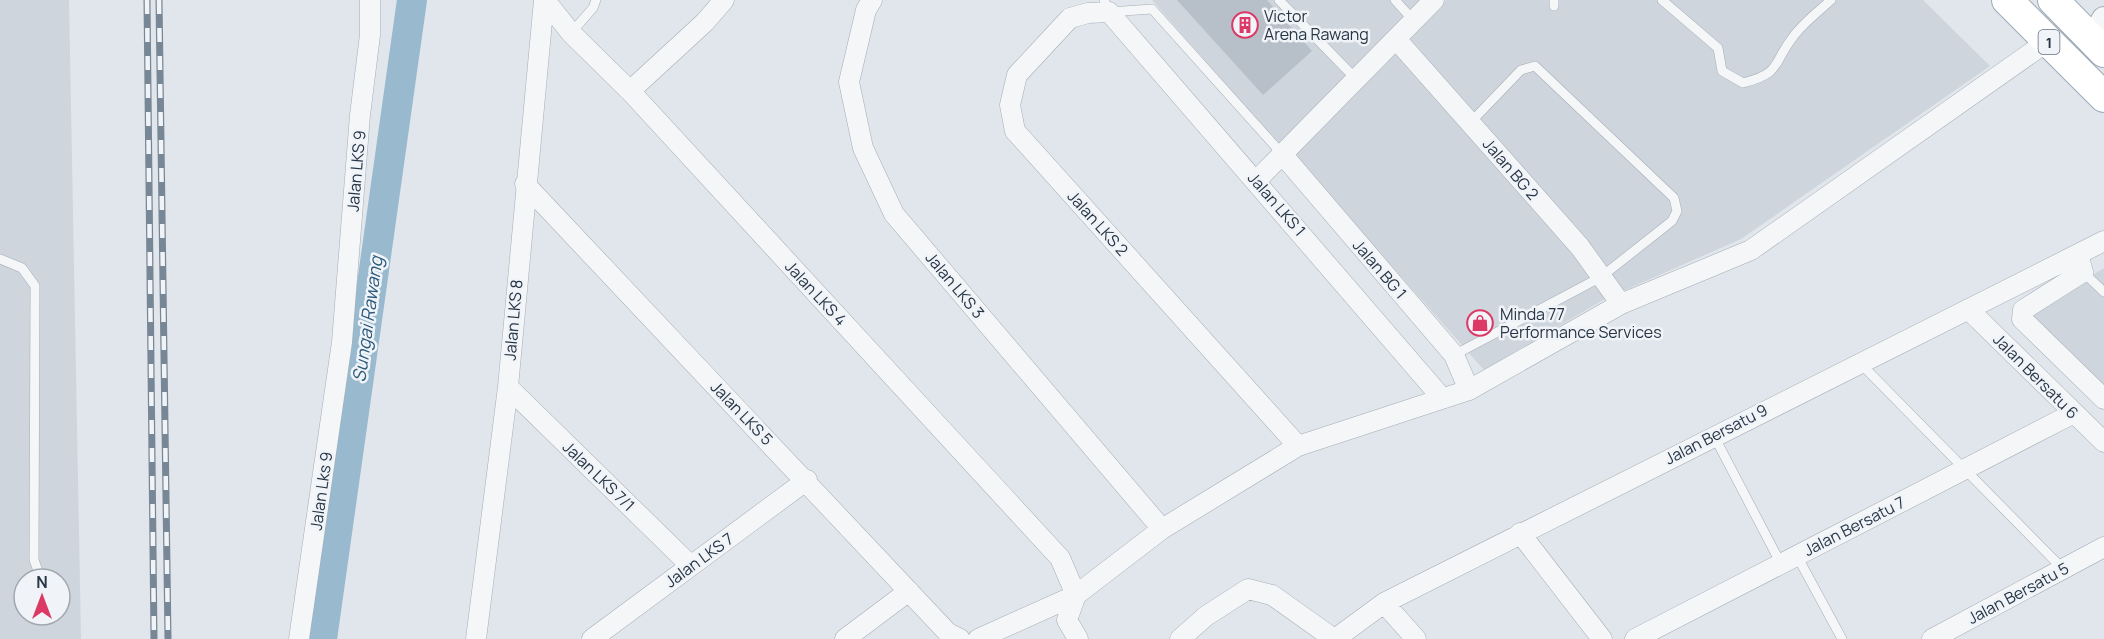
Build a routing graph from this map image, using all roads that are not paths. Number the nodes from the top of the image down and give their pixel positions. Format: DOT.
graph roads {
  1 [pos="370,0"];
  2 [pos="545,0"];
  3 [pos="596,0"];
  4 [pos="724,0"];
  5 [pos="872,0"];
  6 [pos="1145,0"];
  7 [pos="1279,0"];
  8 [pos="1395,0"];
  9 [pos="1434,0"];
  10 [pos="1662,0"];
  11 [pos="1831,0"];
  12 [pos="2007,0"];
  13 [pos="2053,0"];
  14 [pos="1106,6"];
  15 [pos="1152,9"];
  16 [pos="1414,21"];
  17 [pos="2038,31"];
  18 [pos="571,33"];
  19 [pos="2101,37"];
  20 [pos="1396,39"];
  21 [pos="1356,79"];
  22 [pos="630,91"];
  23 [pos="2098,91"];
  24 [pos="1470,123"];
  25 [pos="1282,154"];
  26 [pos="1257,180"];
  27 [pos="525,184"];
  28 [pos="2104,241"];
  29 [pos="0,259"];
  30 [pos="2081,263"];
  31 [pos="1601,277"];
  32 [pos="2104,292"];
  33 [pos="1621,304"];
  34 [pos="1968,309"];
  35 [pos="342,342"];
  36 [pos="1454,355"];
  37 [pos="1859,363"];
  38 [pos="508,387"];
  39 [pos="1469,390"];
  40 [pos="1442,399"];
  41 [pos="2104,399"];
  42 [pos="2074,412"];
  43 [pos="1713,435"];
  44 [pos="2104,442"];
  45 [pos="1298,446"];
  46 [pos="1964,470"];
  47 [pos="807,480"];
  48 [pos="1162,529"];
  49 [pos="1520,533"];
  50 [pos="2104,547"];
  51 [pos="1789,560"];
  52 [pos="691,566"];
  53 [pos="37,567"];
  54 [pos="2063,568"];
  55 [pos="909,591"];
  56 [pos="1076,595"];
  57 [pos="1384,603"];
  58 [pos="299,639"];
  59 [pos="476,639"];
  60 [pos="592,639"];
  61 [pos="845,639"];
  62 [pos="960,639"];
  63 [pos="978,639"];
  64 [pos="1078,639"];
  65 [pos="1180,639"];
  66 [pos="1334,639"];
  67 [pos="1416,639"];
  68 [pos="1602,639"];
  69 [pos="1635,639"];
  70 [pos="1842,639"];
  71 [pos="1932,639"];
  1 -- 35 [label="street, Jalan LKS 9"];
  2 -- 18 [label="street, Jalan LKS 4"];
  2 -- 27 [label="street, Jalan LKS 8"];
  3 -- 18 [label="lane"];
  4 -- 22 [label="street"];
  5 -- 48 [label="street, Jalan LKS 3"];
  6 -- 15 [label="lane"];
  7 -- 21 [label="lane"];
  8 -- 16 [label="lane"];
  9 -- 16 [label="street"];
  10 -- 11 [label="lane"];
  12 -- 17 [label="main road, 1"];
  13 -- 19 [label="main road, 1"];
  14 -- 15 [label="lane"];
  14 -- 26 [label="street, Jalan LKS 1"];
  14 -- 45 [label="street, Jalan LKS 2"];
  15 -- 25 [label="lane"];
  16 -- 20 [label="street"];
  17 -- 19 [label="main road"];
  17 -- 23 [label="main road, 1"];
  17 -- 33 [label="street"];
  18 -- 22 [label="street, Jalan LKS 4"];
  19 -- 23 [label="main road"];
  20 -- 21 [label="street"];
  20 -- 24 [label="street, Jalan BG 2"];
  21 -- 25 [label="street"];
  22 -- 56 [label="street, Jalan LKS 4"];
  24 -- 31 [label="street, Jalan BG 2"];
  24 -- 31 [label="lane"];
  25 -- 26 [label="street"];
  25 -- 36 [label="street, Jalan BG 1"];
  26 -- 40 [label="street, Jalan LKS 1"];
  27 -- 38 [label="street, Jalan LKS 8"];
  27 -- 47 [label="street, Jalan LKS 5"];
  28 -- 30 [label="street, Jalan Bersatu 9"];
  29 -- 53 [label="lane"];
  30 -- 32 [label="lane"];
  30 -- 34 [label="street, Jalan Bersatu 9"];
  30 -- 41 [label="street"];
  31 -- 33 [label="street, Jalan BG 2"];
  31 -- 36 [label="lane"];
  33 -- 39 [label="street"];
  34 -- 37 [label="street, Jalan Bersatu 9"];
  34 -- 42 [label="street, Jalan Bersatu 6"];
  35 -- 58 [label="street, Jalan Lks 9"];
  36 -- 39 [label="street, Jalan BG 1"];
  37 -- 43 [label="street, Jalan Bersatu 9"];
  37 -- 46 [label="lane"];
  38 -- 52 [label="street, Jalan LKS 7/1"];
  38 -- 59 [label="street, Jalan LKS 8"];
  39 -- 40 [label="street"];
  40 -- 45 [label="street"];
  42 -- 44 [label="street, Jalan Bersatu 6"];
  42 -- 46 [label="street, Jalan Bersatu 7"];
  43 -- 49 [label="street, Jalan Bersatu 9"];
  43 -- 51 [label="lane"];
  45 -- 48 [label="street"];
  46 -- 51 [label="street, Jalan Bersatu 7"];
  46 -- 54 [label="lane"];
  47 -- 52 [label="street, Jalan LKS 7"];
  47 -- 55 [label="street, Jalan LKS 5"];
  48 -- 56 [label="street"];
  49 -- 57 [label="street, Jalan Bersatu 9"];
  49 -- 68 [label="street"];
  50 -- 54 [label="street, Jalan Bersatu 5"];
  51 -- 69 [label="street, Jalan Bersatu 7"];
  51 -- 70 [label="lane"];
  52 -- 60 [label="street, Jalan LKS 7"];
  54 -- 71 [label="street, Jalan Bersatu 5"];
  55 -- 61 [label="street"];
  55 -- 62 [label="street, Jalan LKS 5"];
  56 -- 63 [label="street"];
  56 -- 64 [label="street"];
  57 -- 66 [label="street, Jalan Bersatu 9"];
  57 -- 67 [label="street"];
  65 -- 66 [label="street"];
}
